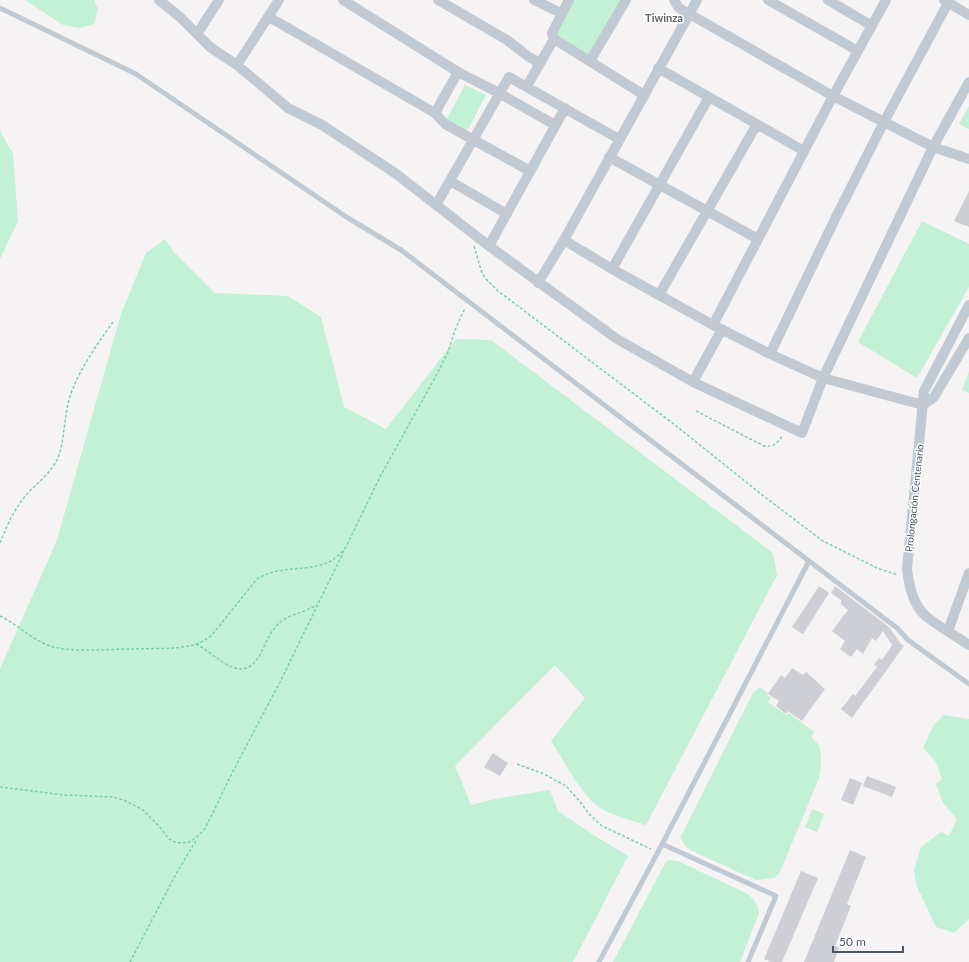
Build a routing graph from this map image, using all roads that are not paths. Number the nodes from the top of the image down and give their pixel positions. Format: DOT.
graph roads {
  1 [pos="159,0"];
  2 [pos="219,0"];
  3 [pos="279,0"];
  4 [pos="343,0"];
  5 [pos="438,0"];
  6 [pos="534,0"];
  7 [pos="569,0"];
  8 [pos="626,0"];
  9 [pos="674,0"];
  10 [pos="697,0"];
  11 [pos="768,0"];
  12 [pos="828,0"];
  13 [pos="886,0"];
  14 [pos="946,1"];
  15 [pos="0,8"];
  16 [pos="561,13"];
  17 [pos="690,14"];
  18 [pos="969,15"];
  19 [pos="269,17"];
  20 [pos="872,26"];
  21 [pos="197,34"];
  22 [pos="554,39"];
  23 [pos="858,51"];
  24 [pos="590,62"];
  25 [pos="540,63"];
  26 [pos="237,65"];
  27 [pos="658,68"];
  28 [pos="458,72"];
  29 [pos="969,82"];
  30 [pos="527,86"];
  31 [pos="499,93"];
  32 [pos="644,94"];
  33 [pos="833,96"];
  34 [pos="709,97"];
  35 [pos="565,108"];
  36 [pos="435,113"];
  37 [pos="884,122"];
  38 [pos="757,124"];
  39 [pos="555,125"];
  40 [pos="474,139"];
  41 [pos="619,139"];
  42 [pos="933,147"];
  43 [pos="804,151"];
  44 [pos="609,157"];
  45 [pos="969,159"];
  46 [pos="530,171"];
  47 [pos="450,181"];
  48 [pos="660,185"];
  49 [pos="436,205"];
  50 [pos="707,212"];
  51 [pos="507,214"];
  52 [pos="758,239"];
  53 [pos="564,240"];
  54 [pos="489,246"];
  55 [pos="612,269"];
  56 [pos="538,283"];
  57 [pos="659,295"];
  58 [pos="969,305"];
  59 [pos="718,327"];
  60 [pos="969,338"];
  61 [pos="770,354"];
  62 [pos="823,378"];
  63 [pos="694,382"];
  64 [pos="923,405"];
  65 [pos="809,561"];
  66 [pos="969,573"];
  67 [pos="948,631"];
  68 [pos="969,645"];
  69 [pos="969,684"];
  70 [pos="662,844"];
  71 [pos="599,962"];
  72 [pos="748,962"];
  1 -- 21 [label="street"];
  2 -- 21 [label="street"];
  3 -- 19 [label="street"];
  4 -- 28 [label="street"];
  5 -- 25 [label="street"];
  6 -- 16 [label="street"];
  7 -- 16 [label="street"];
  8 -- 24 [label="street"];
  9 -- 17 [label="street"];
  10 -- 17 [label="street"];
  11 -- 23 [label="street"];
  12 -- 20 [label="street"];
  13 -- 20 [label="street"];
  14 -- 18 [label="street"];
  14 -- 37 [label="street"];
  15 -- 65 [label="lane"];
  16 -- 22 [label="street"];
  17 -- 27 [label="street"];
  17 -- 33 [label="street"];
  19 -- 26 [label="street"];
  19 -- 36 [label="street"];
  20 -- 23 [label="street"];
  21 -- 26 [label="street"];
  22 -- 24 [label="street"];
  22 -- 25 [label="street"];
  23 -- 33 [label="street"];
  24 -- 32 [label="street"];
  25 -- 30 [label="street"];
  26 -- 49 [label="street"];
  27 -- 32 [label="street"];
  27 -- 34 [label="street"];
  28 -- 31 [label="street"];
  28 -- 36 [label="street"];
  29 -- 42 [label="street"];
  30 -- 31 [label="street"];
  30 -- 35 [label="street"];
  31 -- 39 [label="street"];
  31 -- 40 [label="street"];
  32 -- 41 [label="street"];
  33 -- 37 [label="street"];
  33 -- 43 [label="street"];
  34 -- 38 [label="street"];
  34 -- 48 [label="street"];
  35 -- 39 [label="street"];
  35 -- 41 [label="street"];
  36 -- 40 [label="street"];
  37 -- 42 [label="street"];
  37 -- 61 [label="street"];
  38 -- 43 [label="street"];
  38 -- 50 [label="street"];
  39 -- 46 [label="street"];
  40 -- 46 [label="street"];
  40 -- 47 [label="street"];
  41 -- 44 [label="street"];
  42 -- 45 [label="street"];
  42 -- 62 [label="street"];
  43 -- 52 [label="street"];
  44 -- 48 [label="street"];
  44 -- 53 [label="street"];
  46 -- 51 [label="street"];
  47 -- 49 [label="street"];
  47 -- 51 [label="street"];
  48 -- 50 [label="street"];
  48 -- 55 [label="street"];
  49 -- 54 [label="street"];
  50 -- 52 [label="street"];
  50 -- 57 [label="street"];
  51 -- 54 [label="street"];
  52 -- 59 [label="street"];
  53 -- 55 [label="street"];
  53 -- 56 [label="street"];
  54 -- 56 [label="street"];
  55 -- 57 [label="street"];
  56 -- 63 [label="street"];
  57 -- 59 [label="street"];
  58 -- 64 [label="street, Prolongación Centenario"];
  59 -- 61 [label="street"];
  59 -- 63 [label="street"];
  60 -- 64 [label="street"];
  61 -- 62 [label="street"];
  62 -- 63 [label="street"];
  62 -- 64 [label="street"];
  64 -- 67 [label="street, Prolongación Centenario"];
  65 -- 69 [label="lane"];
  65 -- 70 [label="lane"];
  66 -- 67 [label="street"];
  67 -- 68 [label="street, Prolongación Centenario"];
  70 -- 71 [label="lane"];
  70 -- 72 [label="lane"];
}
